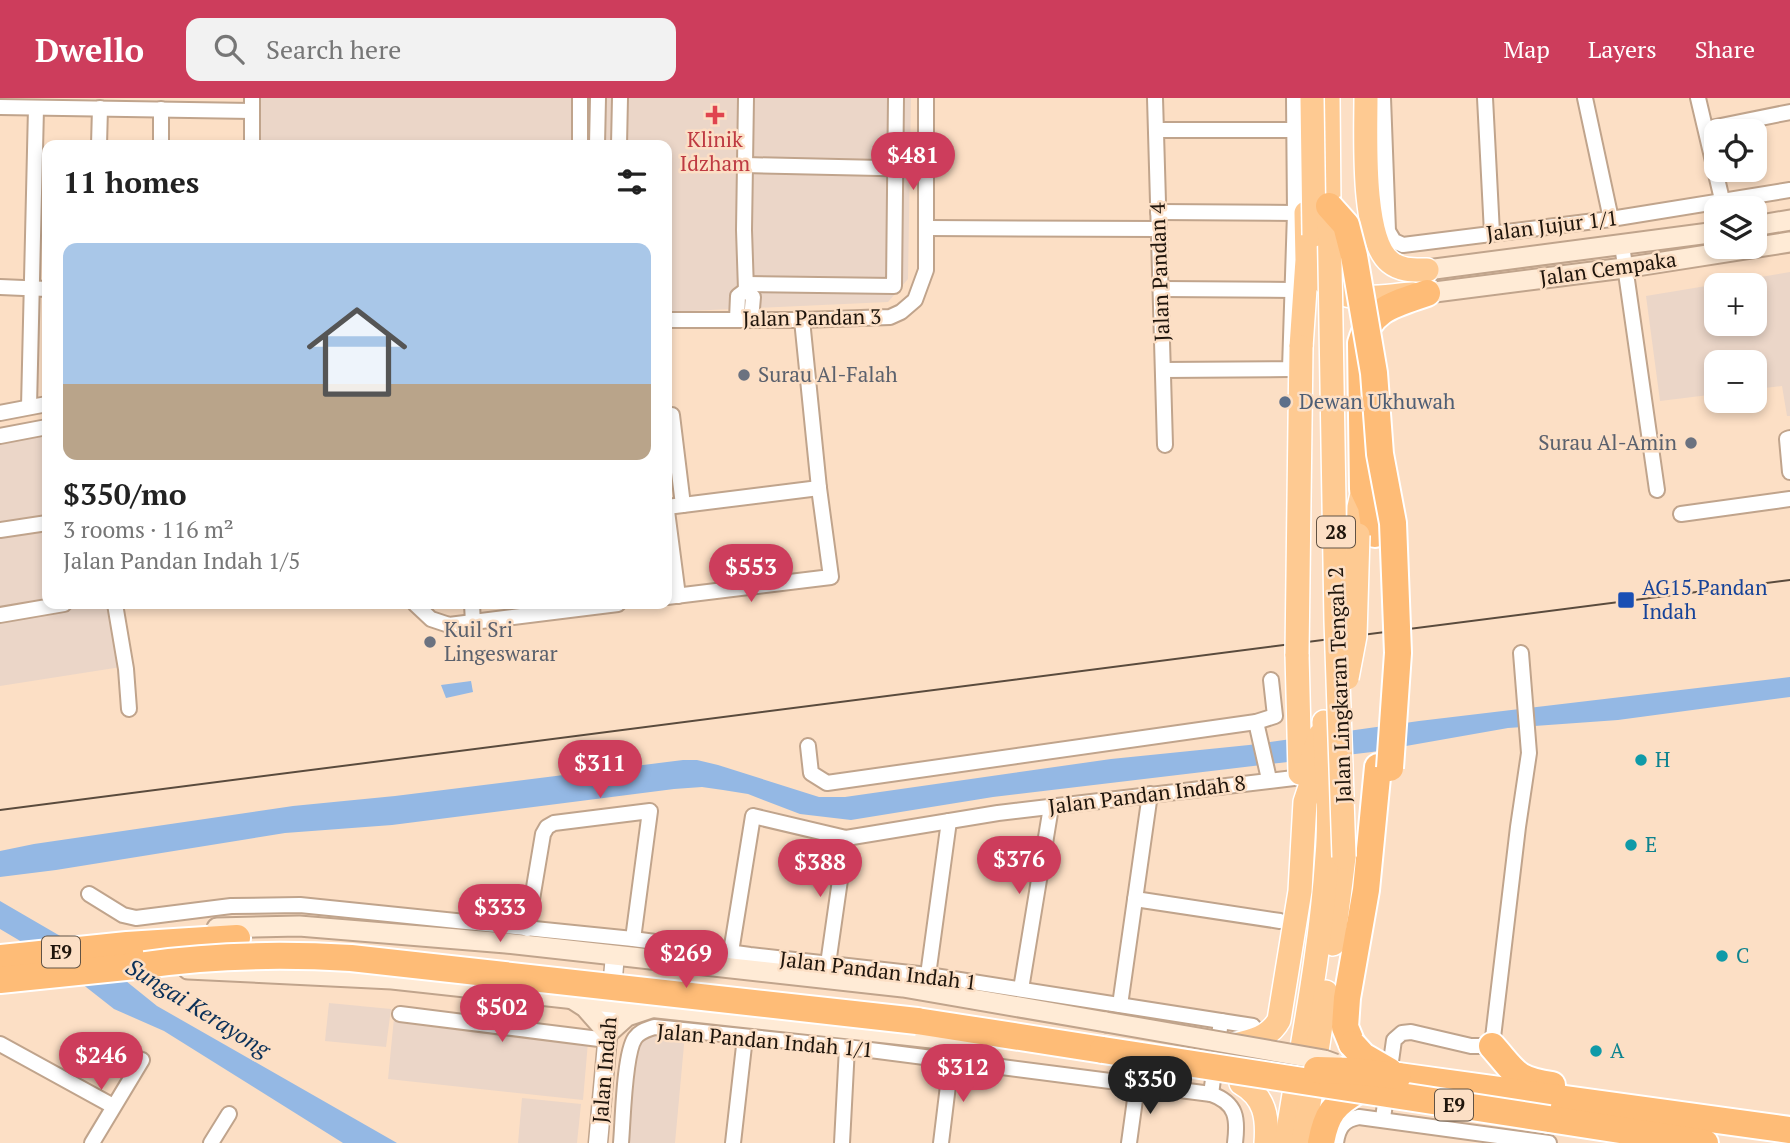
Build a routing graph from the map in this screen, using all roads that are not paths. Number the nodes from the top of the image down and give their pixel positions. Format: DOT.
graph roads {
  1 [pos="580,98"];
  2 [pos="598,98"];
  3 [pos="620,98"];
  4 [pos="746,98"];
  5 [pos="896,98"];
  6 [pos="926,98"];
  7 [pos="1155,98"];
  8 [pos="1294,98"];
  9 [pos="1303,98"];
  10 [pos="1312,98"];
  11 [pos="1328,98"];
  12 [pos="1366,98"];
  13 [pos="1383,98"];
  14 [pos="1485,98"];
  15 [pos="1585,98"];
  16 [pos="1698,98"];
  17 [pos="66,103"];
  18 [pos="5,104"];
  19 [pos="252,104"];
  20 [pos="36,108"];
  21 [pos="100,108"];
  22 [pos="162,109"];
  23 [pos="1790,112"];
  24 [pos="1755,119"];
  25 [pos="1704,121"];
  26 [pos="1156,130"];
  27 [pos="1295,130"];
  28 [pos="99,140"];
  29 [pos="161,140"];
  30 [pos="252,140"];
  31 [pos="580,140"];
  32 [pos="597,140"];
  33 [pos="619,140"];
  34 [pos="745,165"];
  35 [pos="895,168"];
  36 [pos="926,169"];
  37 [pos="1790,190"];
  38 [pos="1764,196"];
  39 [pos="1329,206"];
  40 [pos="1704,207"];
  41 [pos="1158,212"];
  42 [pos="1295,213"];
  43 [pos="1611,219"];
  44 [pos="1790,220"];
  45 [pos="1767,224"];
  46 [pos="928,228"];
  47 [pos="1159,229"];
  48 [pos="1492,233"];
  49 [pos="1704,234"];
  50 [pos="1790,242"];
  51 [pos="1622,245"];
  52 [pos="1307,260"];
  53 [pos="1624,268"];
  54 [pos="32,270"];
  55 [pos="42,270"];
  56 [pos="1427,281"];
  57 [pos="0,287"];
  58 [pos="746,287"];
  59 [pos="32,288"];
  60 [pos="42,289"];
  61 [pos="1161,289"];
  62 [pos="1293,290"];
  63 [pos="744,319"];
  64 [pos="672,320"];
  65 [pos="802,320"];
  66 [pos="1163,370"];
  67 [pos="42,405"];
  68 [pos="29,407"];
  69 [pos="0,413"];
  70 [pos="672,415"];
  71 [pos="42,428"];
  72 [pos="0,436"];
  73 [pos="1788,439"];
  74 [pos="1166,445"];
  75 [pos="1790,472"];
  76 [pos="819,488"];
  77 [pos="1657,490"];
  78 [pos="1790,499"];
  79 [pos="683,505"];
  80 [pos="672,508"];
  81 [pos="1681,514"];
  82 [pos="42,524"];
  83 [pos="0,530"];
  84 [pos="1367,535"];
  85 [pos="672,597"];
  86 [pos="42,608"];
  87 [pos="115,609"];
  88 [pos="419,609"];
  89 [pos="472,609"];
  90 [pos="580,609"];
  91 [pos="0,615"];
  92 [pos="473,623"];
  93 [pos="1521,653"];
  94 [pos="1271,680"];
  95 [pos="130,709"];
  96 [pos="1332,722"];
  97 [pos="1258,727"];
  98 [pos="808,746"];
  99 [pos="1384,767"];
  100 [pos="1268,775"];
  101 [pos="1302,784"];
  102 [pos="1150,793"];
  103 [pos="1051,807"];
  104 [pos="949,821"];
  105 [pos="846,838"];
  106 [pos="89,894"];
  107 [pos="1135,899"];
  108 [pos="1280,921"];
  109 [pos="386,923"];
  110 [pos="527,929"];
  111 [pos="633,939"];
  112 [pos="124,945"];
  113 [pos="576,951"];
  114 [pos="731,952"];
  115 [pos="615,955"];
  116 [pos="0,958"];
  117 [pos="660,960"];
  118 [pos="749,962"];
  119 [pos="828,964"];
  120 [pos="145,965"];
  121 [pos="928,975"];
  122 [pos="0,981"];
  123 [pos="1021,989"];
  124 [pos="570,998"];
  125 [pos="611,1002"];
  126 [pos="1120,1005"];
  127 [pos="656,1007"];
  128 [pos="918,1013"];
  129 [pos="400,1014"];
  130 [pos="1221,1021"];
  131 [pos="1253,1026"];
  132 [pos="608,1037"];
  133 [pos="745,1037"];
  134 [pos="1103,1042"];
  135 [pos="0,1044"];
  136 [pos="1234,1045"];
  137 [pos="1492,1046"];
  138 [pos="847,1047"];
  139 [pos="142,1060"];
  140 [pos="951,1061"];
  141 [pos="1398,1076"];
  142 [pos="1270,1077"];
  143 [pos="1356,1081"];
  144 [pos="1241,1083"];
  145 [pos="1137,1085"];
  146 [pos="1211,1094"];
  147 [pos="113,1106"];
  148 [pos="229,1114"];
  149 [pos="1382,1118"];
  150 [pos="1620,1119"];
  151 [pos="1742,1124"];
  152 [pos="1439,1127"];
  153 [pos="1790,1130"];
  154 [pos="1324,1140"];
  155 [pos="92,1143"];
  156 [pos="211,1143"];
  157 [pos="598,1143"];
  158 [pos="621,1143"];
  159 [pos="733,1143"];
  160 [pos="842,1143"];
  161 [pos="941,1143"];
  162 [pos="1129,1143"];
  163 [pos="1236,1143"];
  164 [pos="1266,1143"];
  165 [pos="1286,1143"];
  166 [pos="1438,1143"];
  167 [pos="1544,1143"];
  168 [pos="1705,1143"];
  1 -- 31 [label="street"];
  2 -- 32 [label="street"];
  3 -- 33 [label="street"];
  4 -- 34 [label="street"];
  5 -- 35 [label="street"];
  6 -- 36 [label="street, Jalan Pandan 3"];
  7 -- 26 [label="street, Jalan Pandan 4"];
  8 -- 27 [label="street"];
  9 -- 52 [label="highway"];
  10 -- 96 [label="highway, Jalan Lingkaran Tengah 2 / 28, bridge"];
  11 -- 39 [label="highway, Jalan Lingkaran Tengah 2 / 28"];
  12 -- 56 [label="highway"];
  13 -- 48 [label="street, Jalan Jujur 1/1"];
  14 -- 48 [label="street"];
  15 -- 43 [label="street"];
  16 -- 25 [label="street"];
  17 -- 20 [label="street"];
  17 -- 21 [label="street"];
  18 -- 20 [label="street"];
  19 -- 22 [label="street"];
  19 -- 30 [label="street"];
  20 -- 54 [label="street"];
  21 -- 22 [label="street"];
  21 -- 28 [label="street"];
  22 -- 29 [label="street"];
  23 -- 24 [label="street"];
  26 -- 27 [label="street"];
  26 -- 41 [label="street, Jalan Pandan 4"];
  27 -- 42 [label="street"];
  34 -- 35 [label="street"];
  34 -- 58 [label="street"];
  35 -- 36 [label="street"];
  35 -- 58 [label="street"];
  36 -- 46 [label="street, Jalan Pandan 3"];
  37 -- 38 [label="street, Jalan Jujur 1/1"];
  39 -- 96 [label="highway, Jalan Lingkaran Tengah 2 / 28, bridge"];
  39 -- 99 [label="highway, bridge"];
  40 -- 43 [label="street, Jalan Jujur 1/1"];
  41 -- 42 [label="street"];
  41 -- 47 [label="street, Jalan Pandan 4"];
  42 -- 62 [label="street"];
  43 -- 48 [label="street, Jalan Jujur 1/1"];
  44 -- 45 [label="main road"];
  46 -- 47 [label="street"];
  46 -- 65 [label="street, Jalan Pandan 3"];
  47 -- 61 [label="street, Jalan Pandan 4"];
  49 -- 51 [label="main road, Jalan Cempaka"];
  50 -- 53 [label="main road, Jalan Cempaka"];
  51 -- 53 [label="street"];
  51 -- 56 [label="main road, Jalan Cempaka"];
  52 -- 56 [label="highway"];
  52 -- 101 [label="highway, bridge"];
  53 -- 56 [label="main road, Jalan Cempaka"];
  53 -- 77 [label="street"];
  54 -- 55 [label="street"];
  54 -- 59 [label="street"];
  56 -- 84 [label="highway"];
  57 -- 59 [label="street"];
  58 -- 63 [label="street"];
  59 -- 60 [label="street"];
  59 -- 68 [label="street"];
  61 -- 62 [label="street"];
  61 -- 66 [label="street, Jalan Pandan 4"];
  62 -- 66 [label="street"];
  63 -- 64 [label="street, Jalan Pandan 3"];
  63 -- 65 [label="street, Jalan Pandan 3"];
  65 -- 76 [label="street"];
  66 -- 74 [label="street, Jalan Pandan 4"];
  67 -- 68 [label="street"];
  68 -- 69 [label="street"];
  70 -- 79 [label="street"];
  71 -- 72 [label="street"];
  73 -- 75 [label="street"];
  76 -- 79 [label="street"];
  76 -- 85 [label="street"];
  78 -- 81 [label="street"];
  79 -- 80 [label="street"];
  82 -- 83 [label="street"];
  84 -- 96 [label="highway, bridge"];
  84 -- 99 [label="highway"];
  86 -- 91 [label="street"];
  87 -- 95 [label="street"];
  88 -- 92 [label="street"];
  89 -- 92 [label="street"];
  90 -- 92 [label="street"];
  93 -- 137 [label="street"];
  94 -- 97 [label="street"];
  96 -- 101 [label="highway"];
  96 -- 154 [label="highway, Jalan Lingkaran Tengah 2 / 28, bridge"];
  96 -- 165 [label="highway, Jalan Lingkaran Tengah 2 / 28"];
  97 -- 98 [label="street"];
  97 -- 100 [label="street"];
  99 -- 141 [label="highway, bridge"];
  100 -- 101 [label="street, Jalan Pandan Indah 8"];
  100 -- 102 [label="street, Jalan Pandan Indah 8"];
  101 -- 136 [label="highway"];
  102 -- 103 [label="street, Jalan Pandan Indah 8"];
  102 -- 107 [label="street"];
  103 -- 104 [label="street, Jalan Pandan Indah 8"];
  103 -- 123 [label="street"];
  104 -- 105 [label="street, Jalan Pandan Indah 8"];
  104 -- 121 [label="street"];
  105 -- 114 [label="street, Jalan Pandan Indah 8"];
  105 -- 119 [label="street"];
  106 -- 109 [label="street, Jalan Pandan Indah 1"];
  107 -- 108 [label="street"];
  107 -- 126 [label="street"];
  109 -- 110 [label="street, Jalan Pandan Indah 1"];
  109 -- 112 [label="main road"];
  109 -- 113 [label="main road"];
  110 -- 111 [label="street, Jalan Pandan Indah 1"];
  110 -- 111 [label="street"];
  111 -- 114 [label="street, Jalan Pandan Indah 1"];
  112 -- 116 [label="highway, E9"];
  112 -- 128 [label="highway, E9"];
  113 -- 115 [label="main road"];
  113 -- 124 [label="main road"];
  114 -- 118 [label="street, Jalan Pandan Indah 1"];
  115 -- 117 [label="main road"];
  115 -- 125 [label="street, Jalan Indah"];
  117 -- 118 [label="main road"];
  117 -- 127 [label="main road"];
  118 -- 119 [label="street, Jalan Pandan Indah 1"];
  118 -- 134 [label="main road"];
  119 -- 121 [label="street, Jalan Pandan Indah 1"];
  120 -- 122 [label="highway, E9"];
  120 -- 124 [label="main road, bridge"];
  120 -- 128 [label="highway, E9, bridge"];
  121 -- 123 [label="street, Jalan Pandan Indah 1"];
  123 -- 126 [label="street, Jalan Pandan Indah 1"];
  124 -- 125 [label="main road"];
  124 -- 132 [label="main road"];
  125 -- 127 [label="main road"];
  125 -- 132 [label="street, Jalan Indah"];
  126 -- 130 [label="street, Jalan Pandan Indah 1"];
  127 -- 132 [label="main road"];
  127 -- 134 [label="main road"];
  128 -- 134 [label="highway, E9"];
  129 -- 132 [label="street"];
  130 -- 131 [label="street, Jalan Pandan Indah 1"];
  130 -- 146 [label="street"];
  132 -- 157 [label="street, Jalan Indah"];
  133 -- 138 [label="street, Jalan Pandan Indah 1/1"];
  133 -- 158 [label="street, Jalan Pandan Indah 1/1"];
  133 -- 159 [label="street"];
  134 -- 136 [label="main road, bridge"];
  134 -- 142 [label="highway, E9, bridge"];
  134 -- 143 [label="highway, E9, bridge"];
  134 -- 144 [label="main road"];
  135 -- 147 [label="street"];
  136 -- 143 [label="main road, bridge"];
  137 -- 149 [label="street"];
  137 -- 151 [label="highway"];
  138 -- 140 [label="street, Jalan Pandan Indah 1/1"];
  138 -- 160 [label="street"];
  139 -- 147 [label="street"];
  140 -- 145 [label="street, Jalan Pandan Indah 1/1"];
  140 -- 161 [label="street"];
  141 -- 143 [label="highway, E9, bridge"];
  141 -- 150 [label="highway, E9"];
  142 -- 143 [label="highway, E9, bridge"];
  142 -- 144 [label="main road"];
  143 -- 150 [label="highway, E9, bridge"];
  143 -- 154 [label="highway"];
  144 -- 164 [label="highway"];
  145 -- 146 [label="street, Jalan Pandan Indah 1/1"];
  145 -- 162 [label="street"];
  146 -- 163 [label="street"];
  147 -- 155 [label="street"];
  148 -- 156 [label="street"];
  149 -- 152 [label="street"];
  149 -- 154 [label="street"];
  150 -- 151 [label="highway, E9"];
  150 -- 168 [label="highway, E9"];
  151 -- 153 [label="highway, E9"];
  152 -- 166 [label="street"];
  152 -- 167 [label="street"];
}
